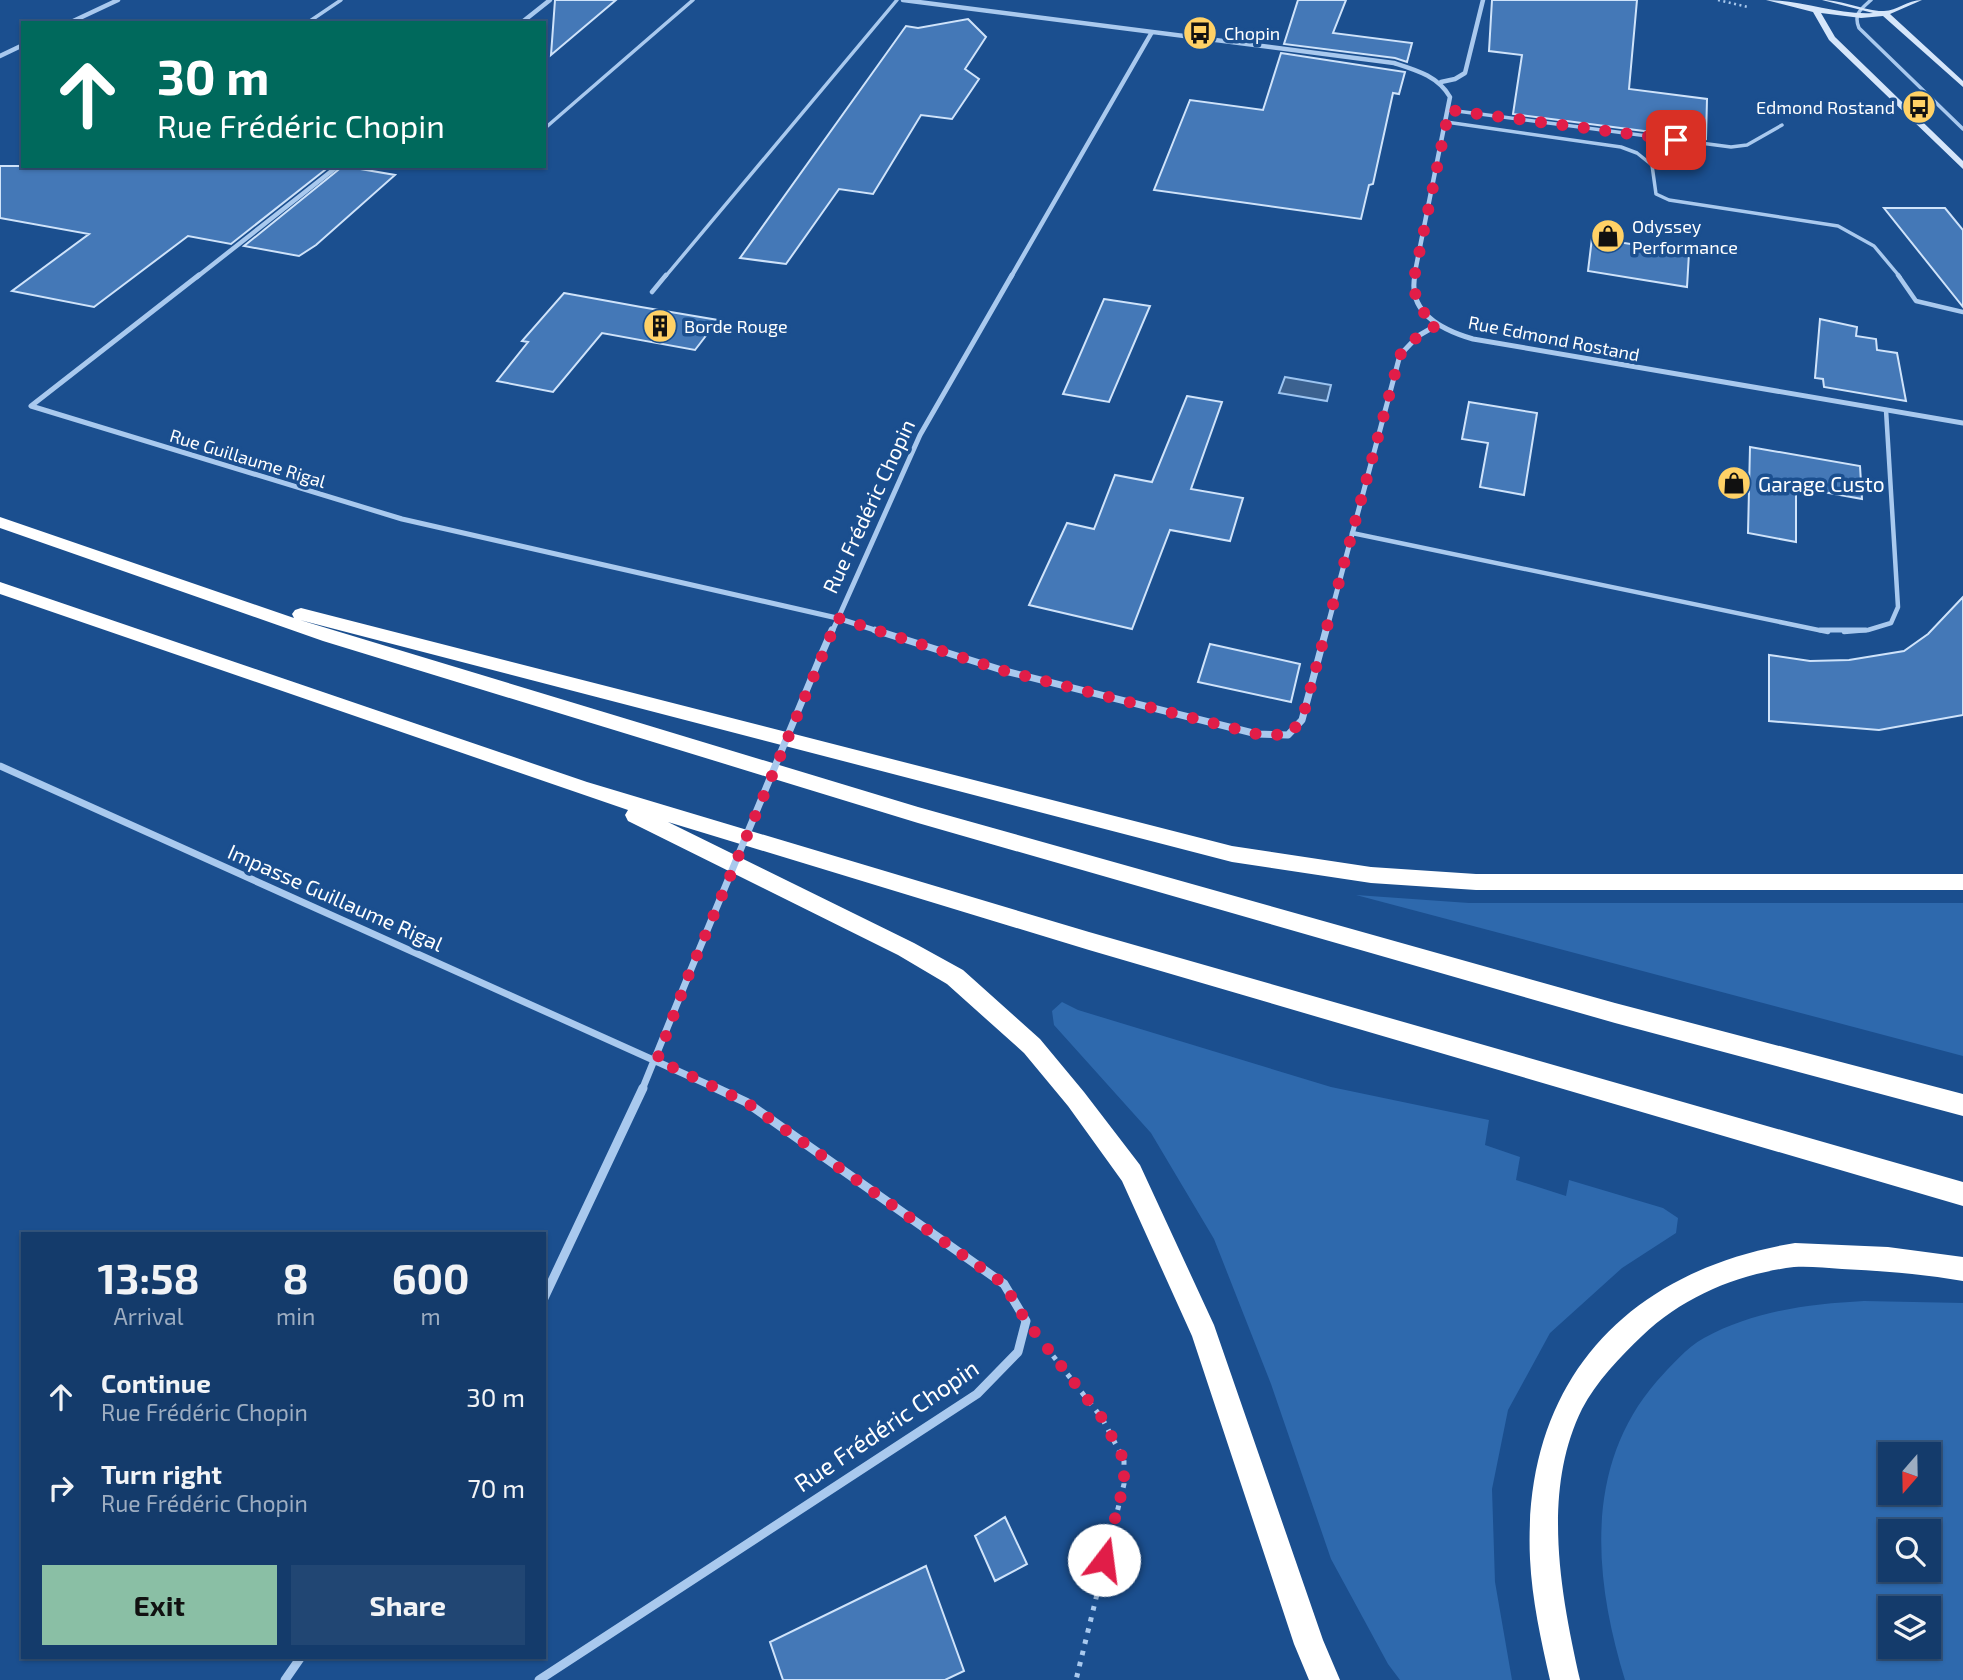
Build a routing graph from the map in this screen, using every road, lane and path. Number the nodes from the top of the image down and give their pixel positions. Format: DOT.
graph roads {
  1 [pos="116,0"];
  2 [pos="341,0"];
  3 [pos="550,0"];
  4 [pos="693,0"];
  5 [pos="897,0"];
  6 [pos="903,0"];
  7 [pos="1483,0"];
  8 [pos="1770,0"];
  9 [pos="1824,0"];
  10 [pos="1871,0"];
  11 [pos="1918,0"];
  12 [pos="1816,11"];
  13 [pos="1858,11"];
  14 [pos="1885,14"];
  15 [pos="73,21"];
  16 [pos="310,21"];
  17 [pos="524,21"];
  18 [pos="1152,32"];
  19 [pos="21,46"];
  20 [pos="0,55"];
  21 [pos="1441,82"];
  22 [pos="1963,85"];
  23 [pos="1449,110"];
  24 [pos="1446,122"];
  25 [pos="1782,125"];
  26 [pos="546,126"];
  27 [pos="1963,129"];
  28 [pos="1963,166"];
  29 [pos="335,168"];
  30 [pos="652,292"];
  31 [pos="1916,301"];
  32 [pos="1963,312"];
  33 [pos="1437,325"];
  34 [pos="1886,410"];
  35 [pos="1963,423"];
  36 [pos="0,522"];
  37 [pos="1352,533"];
  38 [pos="153,575"];
  39 [pos="0,588"];
  40 [pos="838,618"];
  41 [pos="0,766"];
  42 [pos="581,788"];
  43 [pos="1963,882"];
  44 [pos="657,1060"];
  45 [pos="1963,1105"];
  46 [pos="1963,1194"];
  47 [pos="1963,1269"];
  48 [pos="546,1294"];
  49 [pos="1026,1321"];
  50 [pos="300,1659"];
  51 [pos="285,1680"];
  52 [pos="538,1680"];
  53 [pos="1076,1680"];
  54 [pos="1325,1680"];
  55 [pos="1565,1680"];
  1 -- 15 [label="street"];
  2 -- 16 [label="lane"];
  3 -- 17 [label="street"];
  4 -- 26 [label="lane"];
  5 -- 30 [label="lane"];
  6 -- 18 [label="street"];
  7 -- 21 [label="street"];
  8 -- 12 [label="main road"];
  9 -- 12 [label="main road"];
  9 -- 13 [label="main road"];
  10 -- 13 [label="lane"];
  11 -- 14 [label="main road"];
  12 -- 13 [label="main road"];
  12 -- 28 [label="main road"];
  13 -- 14 [label="main road"];
  13 -- 27 [label="lane"];
  14 -- 22 [label="main road"];
  18 -- 21 [label="street"];
  18 -- 40 [label="street, Rue Frédéric Chopin"];
  19 -- 20 [label="street"];
  21 -- 23 [label="street, Rue Edmond Rostand"];
  23 -- 24 [label="street, Rue Edmond Rostand"];
  23 -- 25 [label="lane"];
  24 -- 31 [label="lane"];
  24 -- 33 [label="street, Rue Edmond Rostand"];
  29 -- 40 [label="street, Rue Guillaume Rigal"];
  31 -- 32 [label="lane"];
  33 -- 34 [label="street, Rue Edmond Rostand"];
  33 -- 37 [label="street"];
  34 -- 35 [label="street, Rue Edmond Rostand"];
  34 -- 37 [label="lane"];
  36 -- 38 [label="highway"];
  37 -- 40 [label="street"];
  38 -- 43 [label="highway"];
  38 -- 45 [label="highway"];
  39 -- 42 [label="highway"];
  40 -- 44 [label="street, Rue Frédéric Chopin, bridge"];
  41 -- 44 [label="street, Impasse Guillaume Rigal"];
  42 -- 46 [label="highway"];
  42 -- 54 [label="highway"];
  44 -- 48 [label="street, Rue Frédéric Chopin"];
  44 -- 49 [label="street"];
  47 -- 55 [label="highway"];
  49 -- 52 [label="street, Rue Frédéric Chopin"];
  49 -- 53 [label="path"];
  50 -- 51 [label="street"];
}
